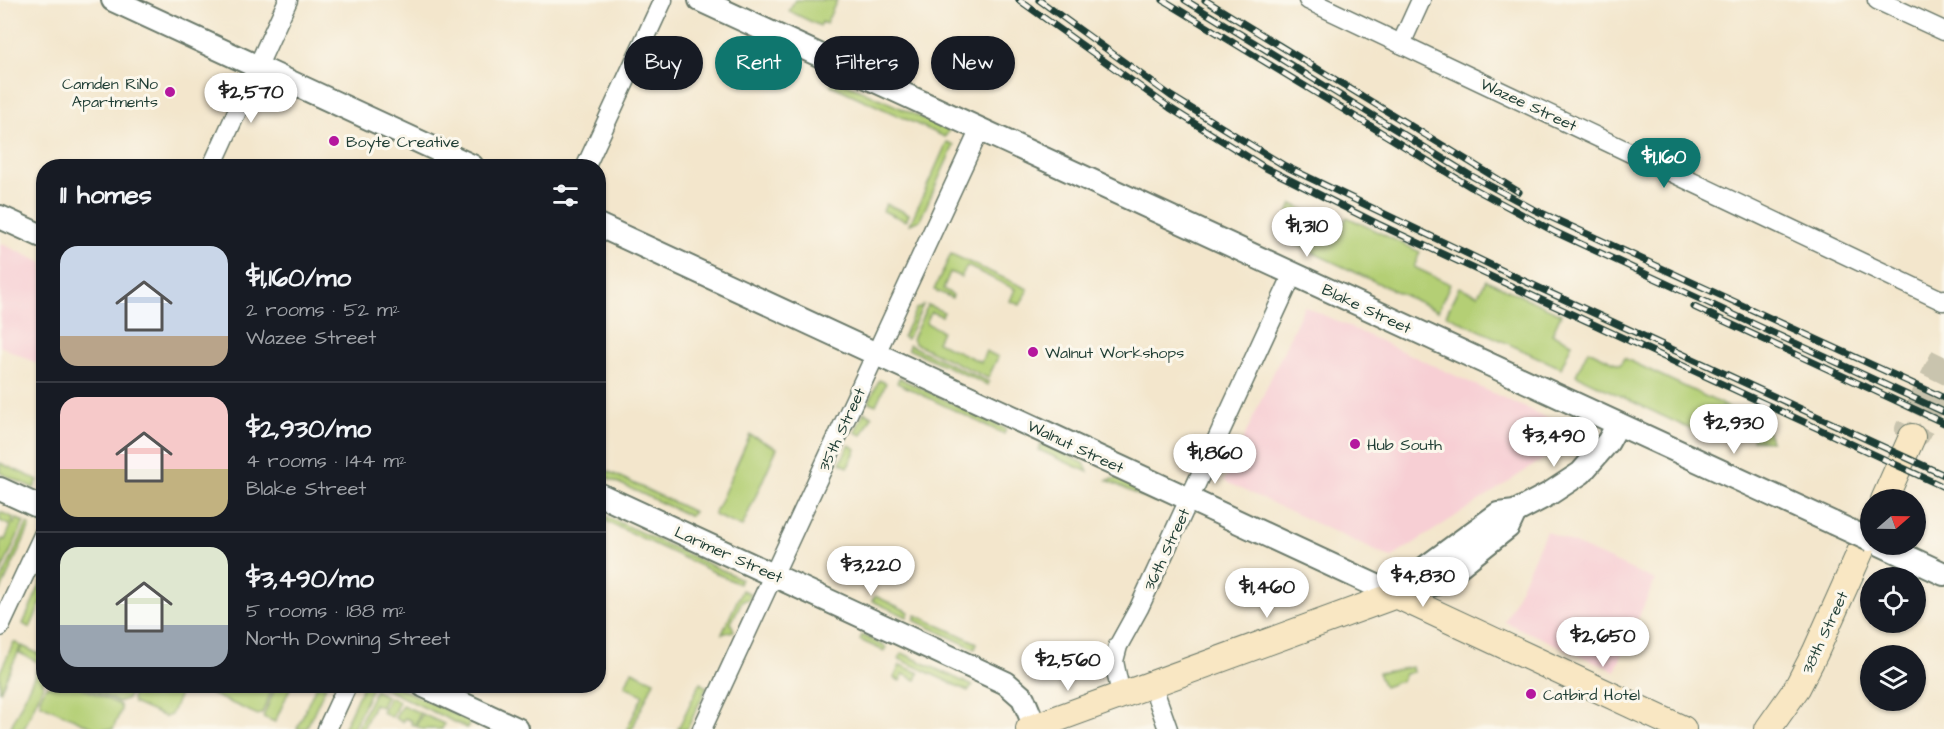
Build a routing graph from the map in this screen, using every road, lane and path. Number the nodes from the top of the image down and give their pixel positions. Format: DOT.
graph roads {
  1 [pos="113,0"];
  2 [pos="288,0"];
  3 [pos="663,0"];
  4 [pos="700,0"];
  5 [pos="1308,0"];
  6 [pos="1421,0"];
  7 [pos="1877,0"];
  8 [pos="1944,31"];
  9 [pos="1401,44"];
  10 [pos="258,67"];
  11 [pos="980,129"];
  12 [pos="215,159"];
  13 [pos="457,159"];
  14 [pos="589,159"];
  15 [pos="0,217"];
  16 [pos="606,229"];
  17 [pos="36,233"];
  18 [pos="1293,274"];
  19 [pos="1944,299"];
  20 [pos="876,353"];
  21 [pos="1618,424"];
  22 [pos="1912,437"];
  23 [pos="0,489"];
  24 [pos="1889,489"];
  25 [pos="606,498"];
  26 [pos="1189,498"];
  27 [pos="36,505"];
  28 [pos="1860,535"];
  29 [pos="36,550"];
  30 [pos="1860,552"];
  31 [pos="1904,555"];
  32 [pos="774,574"];
  33 [pos="1944,574"];
  34 [pos="1396,595"];
  35 [pos="0,627"];
  36 [pos="1152,684"];
  37 [pos="344,693"];
  38 [pos="439,693"];
  39 [pos="1121,695"];
  40 [pos="1032,728"];
  41 [pos="327,729"];
  42 [pos="517,729"];
  43 [pos="702,729"];
  44 [pos="1168,729"];
  45 [pos="1683,729"];
  46 [pos="1768,729"];
  1 -- 10 [label="street"];
  2 -- 10 [label="street"];
  3 -- 14 [label="street"];
  4 -- 11 [label="street, Blake Street"];
  5 -- 9 [label="street, Wazee Street"];
  6 -- 9 [label="street"];
  7 -- 8 [label="street"];
  9 -- 19 [label="street, Wazee Street"];
  10 -- 12 [label="street"];
  10 -- 13 [label="street"];
  11 -- 18 [label="street, Blake Street"];
  11 -- 20 [label="street, 35th Street"];
  15 -- 17 [label="street"];
  16 -- 20 [label="street, Walnut Street"];
  18 -- 21 [label="street, Blake Street"];
  18 -- 26 [label="street, 36th Street"];
  20 -- 26 [label="street, Walnut Street"];
  20 -- 32 [label="street, 35th Street"];
  21 -- 28 [label="street, Blake Street, bridge"];
  21 -- 34 [label="street"];
  22 -- 24 [label="main road"];
  23 -- 27 [label="street"];
  25 -- 32 [label="street, Larimer Street"];
  26 -- 34 [label="street, Walnut Street"];
  26 -- 39 [label="street, 36th Street"];
  29 -- 35 [label="street"];
  30 -- 46 [label="main road, 38th Street"];
  31 -- 33 [label="street"];
  32 -- 40 [label="street, Larimer Street"];
  32 -- 43 [label="street, 35th Street"];
  34 -- 36 [label="main road"];
  34 -- 45 [label="main road, Walnut Street"];
  36 -- 39 [label="main road"];
  36 -- 44 [label="street"];
  37 -- 41 [label="street"];
  38 -- 42 [label="street"];
  39 -- 40 [label="main road"];
}
